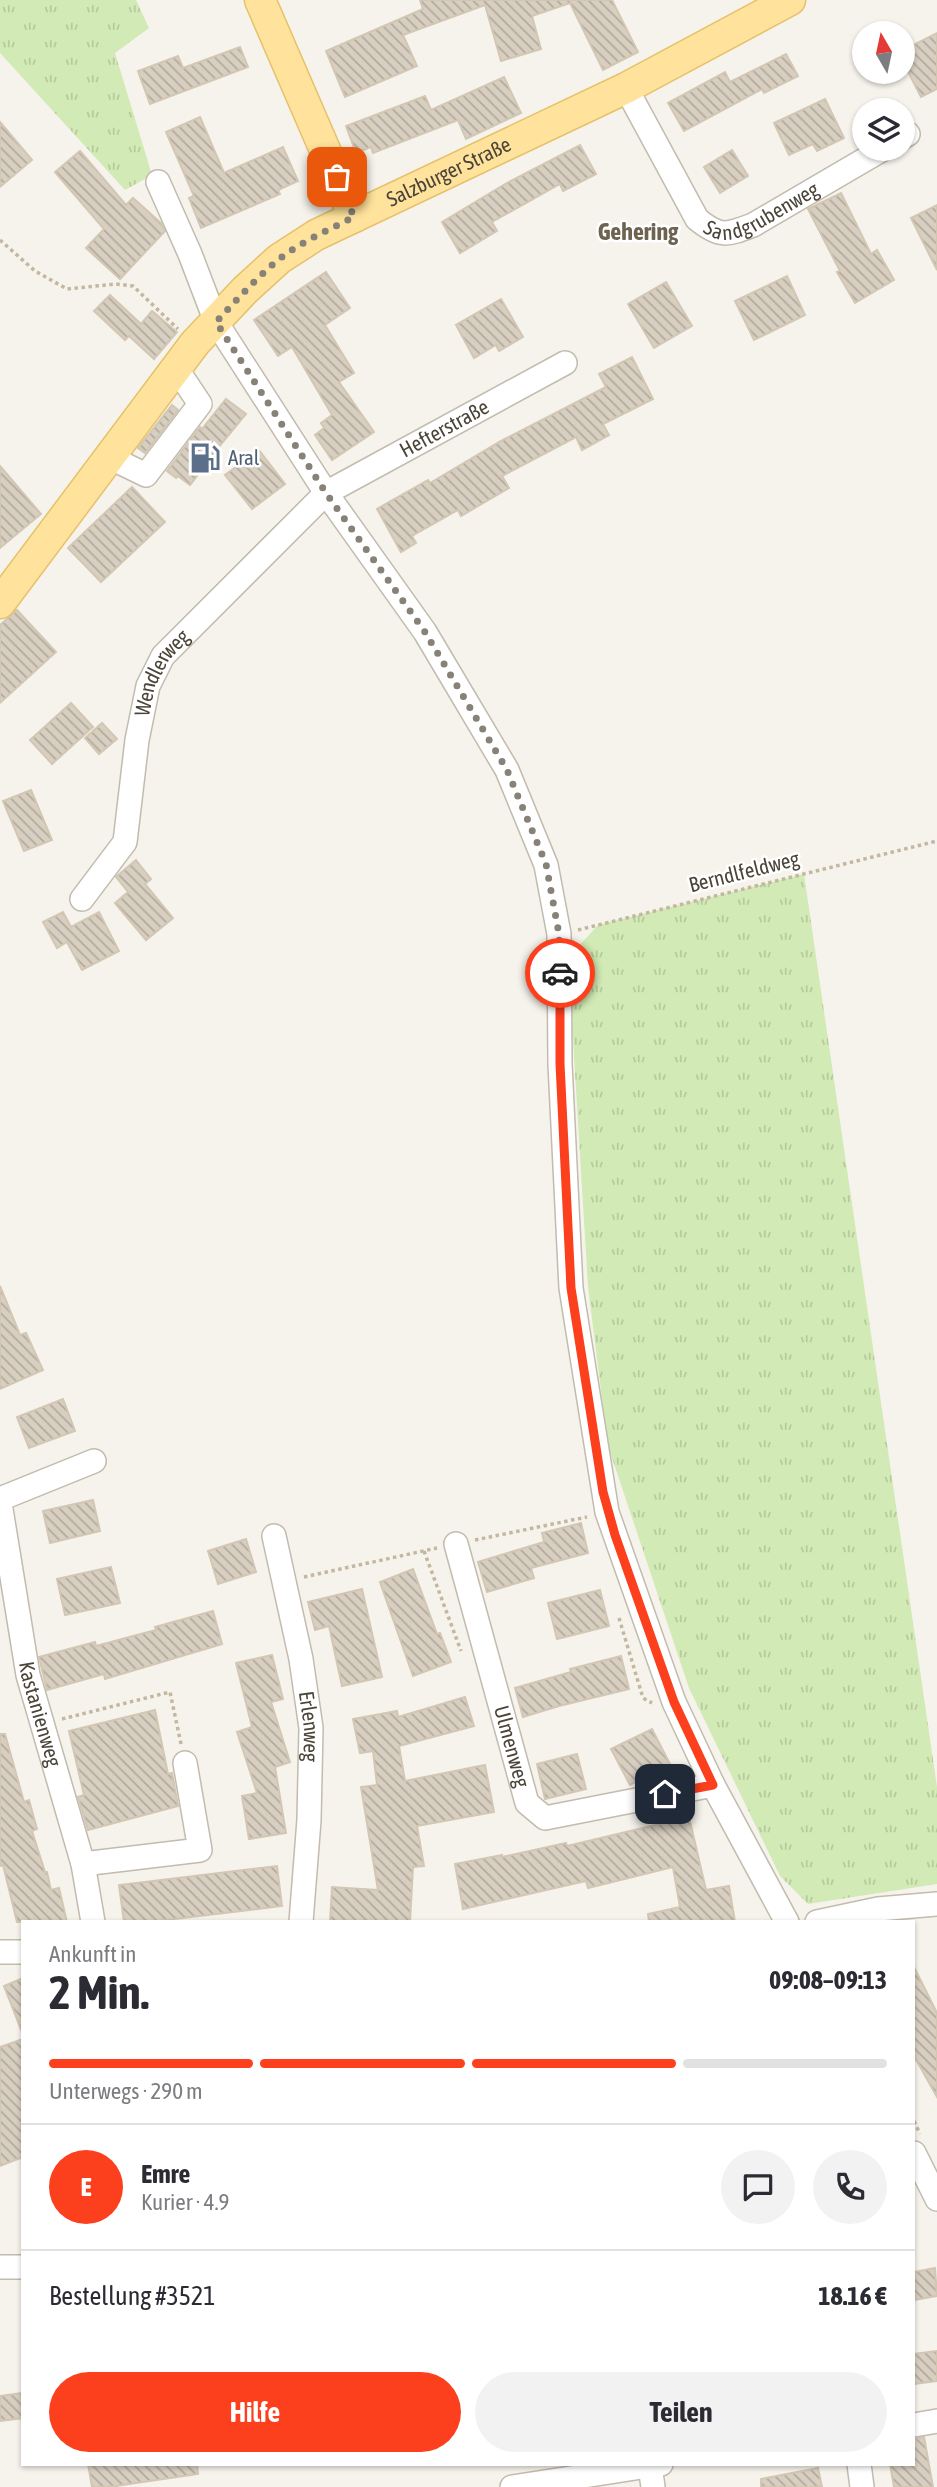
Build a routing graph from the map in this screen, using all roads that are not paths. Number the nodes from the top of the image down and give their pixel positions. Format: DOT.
graph roads {
  1 [pos="260,0"];
  2 [pos="790,0"];
  3 [pos="626,88"];
  4 [pos="862,161"];
  5 [pos="158,182"];
  6 [pos="354,217"];
  7 [pos="216,322"];
  8 [pos="565,363"];
  9 [pos="176,368"];
  10 [pos="109,457"];
  11 [pos="326,493"];
  12 [pos="0,603"];
  13 [pos="82,899"];
  14 [pos="94,1461"];
  15 [pos="0,1501"];
  16 [pos="274,1536"];
  17 [pos="456,1544"];
  18 [pos="185,1763"];
  19 [pos="713,1785"];
  20 [pos="83,1864"];
  21 [pos="937,1904"];
  22 [pos="93,1920"];
  23 [pos="301,1920"];
  24 [pos="786,1920"];
  25 [pos="826,1920"];
  26 [pos="0,1952"];
  27 [pos="21,1952"];
  28 [pos="915,2156"];
  29 [pos="937,2199"];
  30 [pos="0,2267"];
  31 [pos="21,2267"];
  32 [pos="937,2421"];
  33 [pos="915,2424"];
  34 [pos="859,2466"];
  35 [pos="655,2472"];
  36 [pos="512,2487"];
  37 [pos="862,2487"];
  1 -- 6 [label="main road"];
  2 -- 3 [label="main road, Salzburger Straße"];
  3 -- 4 [label="street, Sandgrubenweg"];
  3 -- 6 [label="main road, Salzburger Straße"];
  5 -- 7 [label="street"];
  6 -- 7 [label="main road, Salzburger Straße"];
  7 -- 9 [label="main road, Salzburger Straße"];
  7 -- 11 [label="street"];
  8 -- 11 [label="street, Hefterstraße"];
  9 -- 10 [label="main road, Salzburger Straße"];
  9 -- 10 [label="street"];
  10 -- 12 [label="main road, Salzburger Straße"];
  11 -- 13 [label="street, Wendlerweg"];
  11 -- 19 [label="street"];
  14 -- 15 [label="street"];
  15 -- 20 [label="street, Kastanienweg"];
  16 -- 23 [label="street, Erlenweg"];
  17 -- 19 [label="street, Ulmenweg"];
  18 -- 20 [label="street"];
  19 -- 24 [label="street"];
  20 -- 22 [label="street, Kastanienweg"];
  21 -- 25 [label="street"];
  26 -- 27 [label="street"];
  28 -- 29 [label="street"];
  30 -- 31 [label="street"];
  32 -- 33 [label="street"];
  34 -- 37 [label="street"];
  35 -- 36 [label="street"];
}
